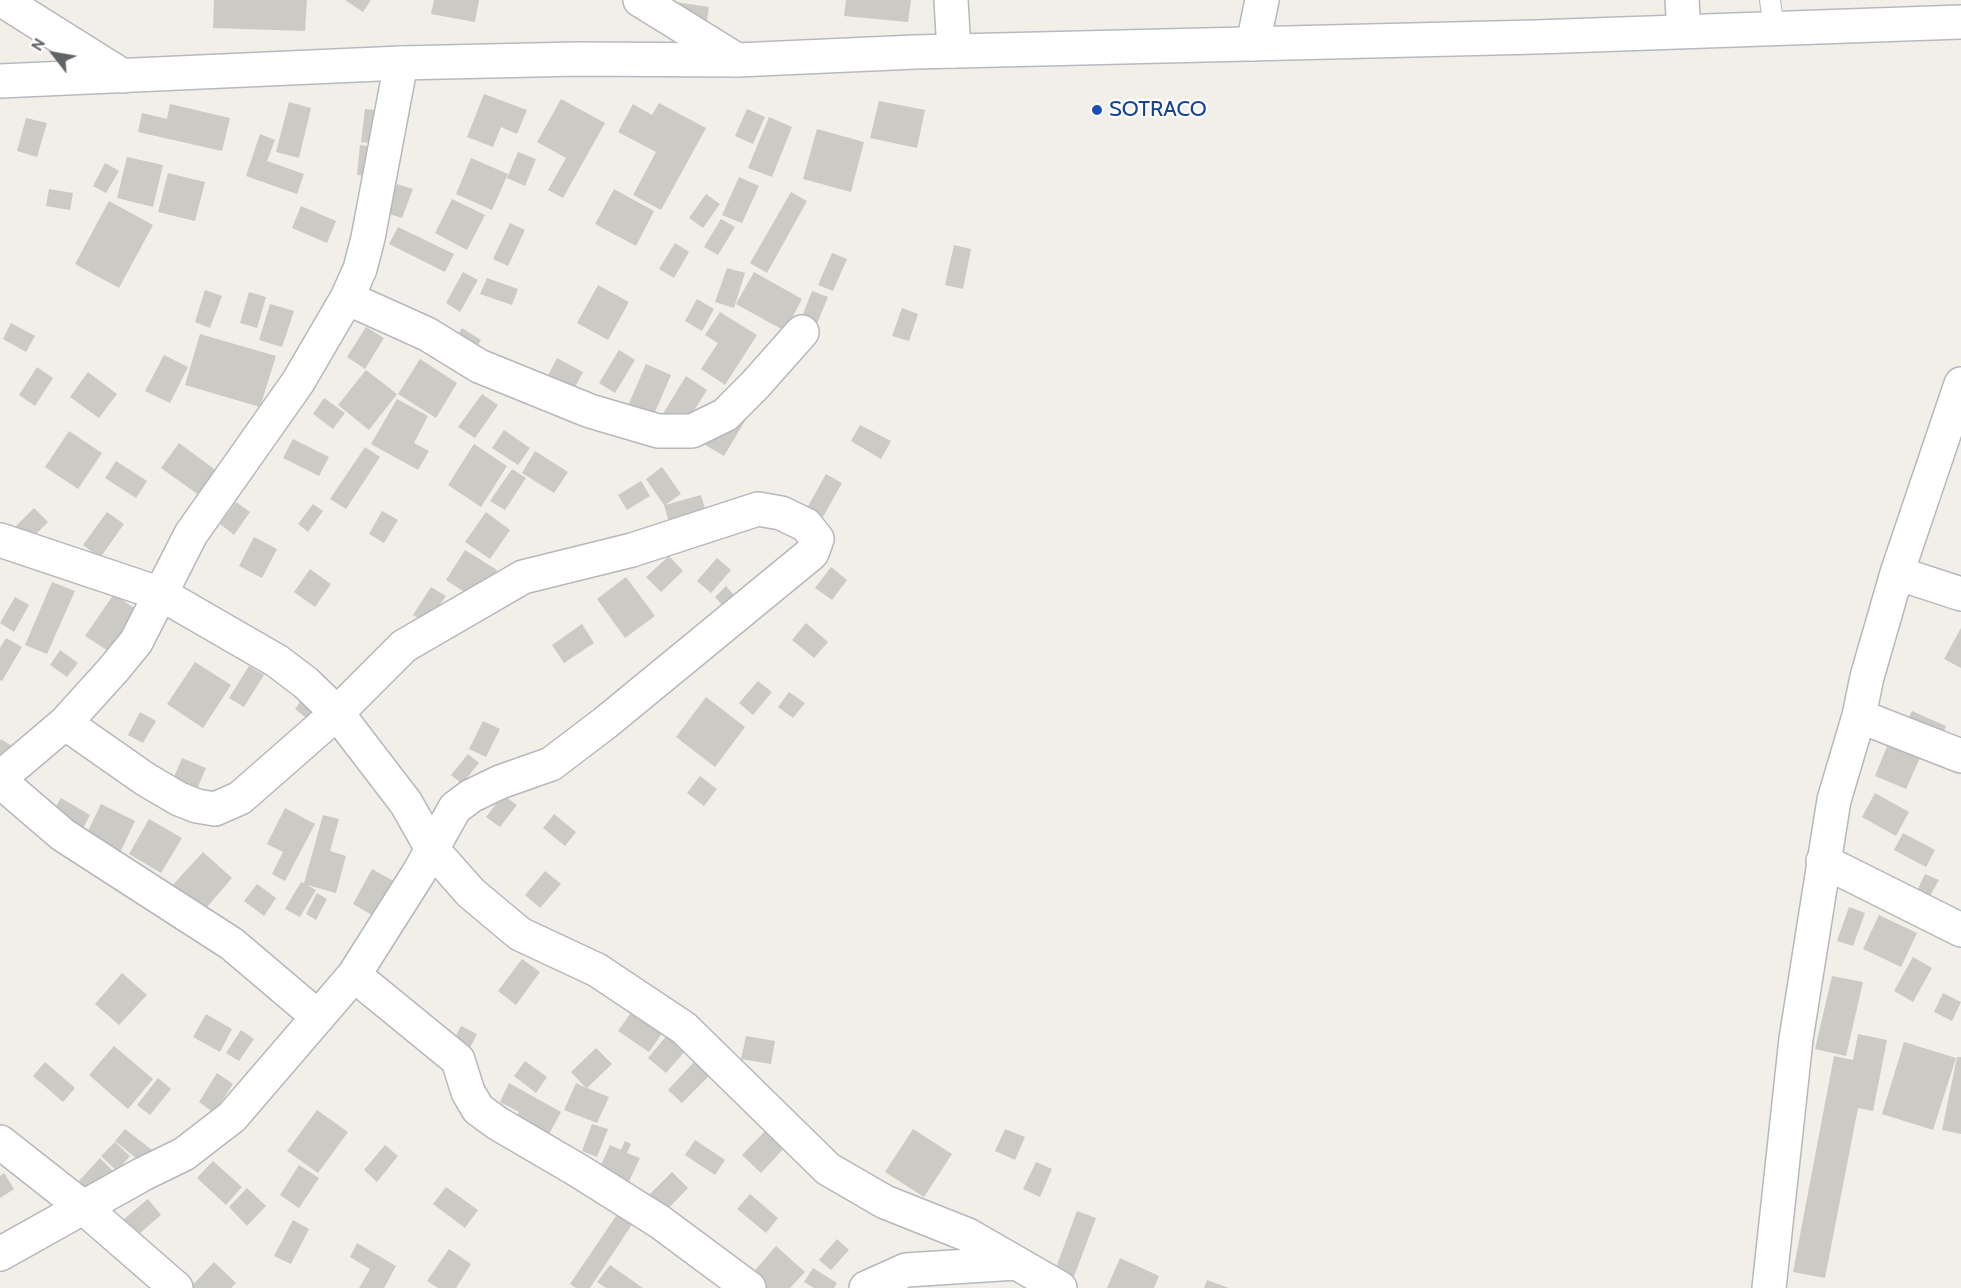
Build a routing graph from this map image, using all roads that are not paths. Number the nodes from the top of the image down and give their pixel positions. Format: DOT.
graph roads {
  1 [pos="2,0"];
  2 [pos="640,0"];
  3 [pos="951,0"];
  4 [pos="1262,0"];
  5 [pos="1772,14"];
  6 [pos="1683,15"];
  7 [pos="1961,22"];
  8 [pos="1253,44"];
  9 [pos="954,51"];
  10 [pos="737,60"];
  11 [pos="401,63"];
  12 [pos="123,76"];
  13 [pos="0,81"];
  14 [pos="347,298"];
  15 [pos="802,332"];
  16 [pos="1961,384"];
  17 [pos="1951,445"];
  18 [pos="0,540"];
  19 [pos="1897,573"];
  20 [pos="161,594"];
  21 [pos="1961,594"];
  22 [pos="337,713"];
  23 [pos="1860,716"];
  24 [pos="65,723"];
  25 [pos="1961,756"];
  26 [pos="0,779"];
  27 [pos="432,849"];
  28 [pos="1823,861"];
  29 [pos="1961,930"];
  30 [pos="354,975"];
  31 [pos="318,1017"];
  32 [pos="0,1142"];
  33 [pos="84,1208"];
  34 [pos="1773,1252"];
  35 [pos="0,1254"];
  36 [pos="1016,1263"];
  37 [pos="176,1288"];
  38 [pos="748,1288"];
  39 [pos="866,1288"];
  40 [pos="1060,1288"];
  41 [pos="1742,1288"];
  42 [pos="1769,1288"];
  1 -- 12 [label="street"];
  2 -- 10 [label="street"];
  3 -- 9 [label="street"];
  4 -- 8 [label="street"];
  5 -- 6 [label="street"];
  5 -- 7 [label="street"];
  6 -- 8 [label="street"];
  8 -- 9 [label="street"];
  9 -- 10 [label="street"];
  10 -- 11 [label="street"];
  11 -- 12 [label="street"];
  11 -- 14 [label="street"];
  12 -- 13 [label="street"];
  14 -- 15 [label="street"];
  14 -- 20 [label="street"];
  16 -- 17 [label="street"];
  17 -- 19 [label="street"];
  18 -- 20 [label="street"];
  19 -- 21 [label="street"];
  19 -- 23 [label="street"];
  20 -- 22 [label="street"];
  20 -- 24 [label="street"];
  22 -- 24 [label="street"];
  22 -- 27 [label="street"];
  22 -- 27 [label="street"];
  23 -- 25 [label="street"];
  23 -- 28 [label="street"];
  24 -- 26 [label="street"];
  26 -- 31 [label="street"];
  27 -- 30 [label="street"];
  27 -- 36 [label="street"];
  28 -- 29 [label="street"];
  28 -- 34 [label="street"];
  30 -- 31 [label="street"];
  30 -- 38 [label="street"];
  31 -- 33 [label="street"];
  32 -- 33 [label="street"];
  33 -- 35 [label="street"];
  33 -- 37 [label="street"];
  34 -- 41 [label="street"];
  34 -- 42 [label="street"];
  36 -- 39 [label="street"];
  36 -- 40 [label="street"];
}
